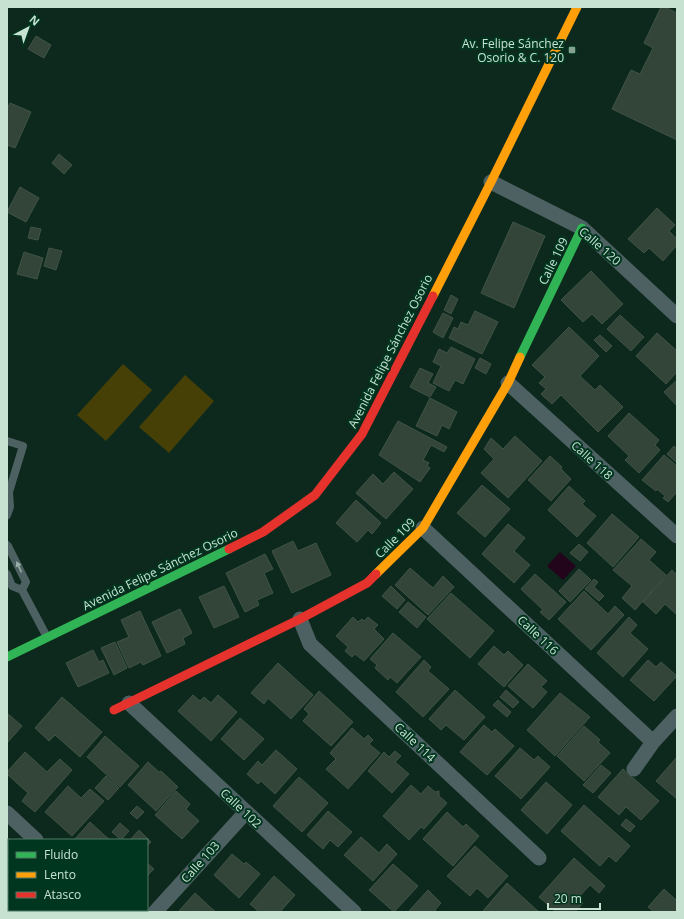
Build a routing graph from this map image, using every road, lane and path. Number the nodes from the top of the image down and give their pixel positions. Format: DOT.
graph roads {
  1 [pos="577,7"];
  2 [pos="491,182"];
  3 [pos="582,228"];
  4 [pos="677,316"];
  5 [pos="508,383"];
  6 [pos="7,441"];
  7 [pos="8,492"];
  8 [pos="7,515"];
  9 [pos="423,528"];
  10 [pos="677,536"];
  11 [pos="7,545"];
  12 [pos="7,574"];
  13 [pos="22,590"];
  14 [pos="300,619"];
  15 [pos="47,637"];
  16 [pos="7,657"];
  17 [pos="129,703"];
  18 [pos="114,710"];
  19 [pos="677,716"];
  20 [pos="653,742"];
  21 [pos="634,769"];
  22 [pos="246,812"];
  23 [pos="7,813"];
  24 [pos="35,839"];
  25 [pos="539,858"];
  26 [pos="155,912"];
  27 [pos="354,912"];
  1 -- 2 [label="street, Avenida Felipe Sánchez Osorio"];
  2 -- 3 [label="street, Calle 120"];
  2 -- 15 [label="street, Avenida Felipe Sánchez Osorio"];
  3 -- 4 [label="street, Calle 120"];
  3 -- 5 [label="street, Calle 109"];
  5 -- 9 [label="street, Calle 109"];
  5 -- 10 [label="street, Calle 118"];
  6 -- 7 [label="lane"];
  7 -- 8 [label="lane"];
  9 -- 14 [label="street, Calle 109"];
  9 -- 20 [label="street, Calle 116"];
  13 -- 11 [label="lane, one-way"];
  12 -- 13 [label="lane"];
  13 -- 15 [label="lane"];
  14 -- 17 [label="street, Calle 109"];
  14 -- 25 [label="street, Calle 114"];
  15 -- 16 [label="street, Avenida Felipe Sánchez Osorio"];
  17 -- 18 [label="street, Calle 109"];
  17 -- 22 [label="street, Calle 102"];
  19 -- 20 [label="street"];
  20 -- 21 [label="street"];
  22 -- 26 [label="street, Calle 103"];
  22 -- 27 [label="street, Calle 102"];
  23 -- 24 [label="street"];
}
